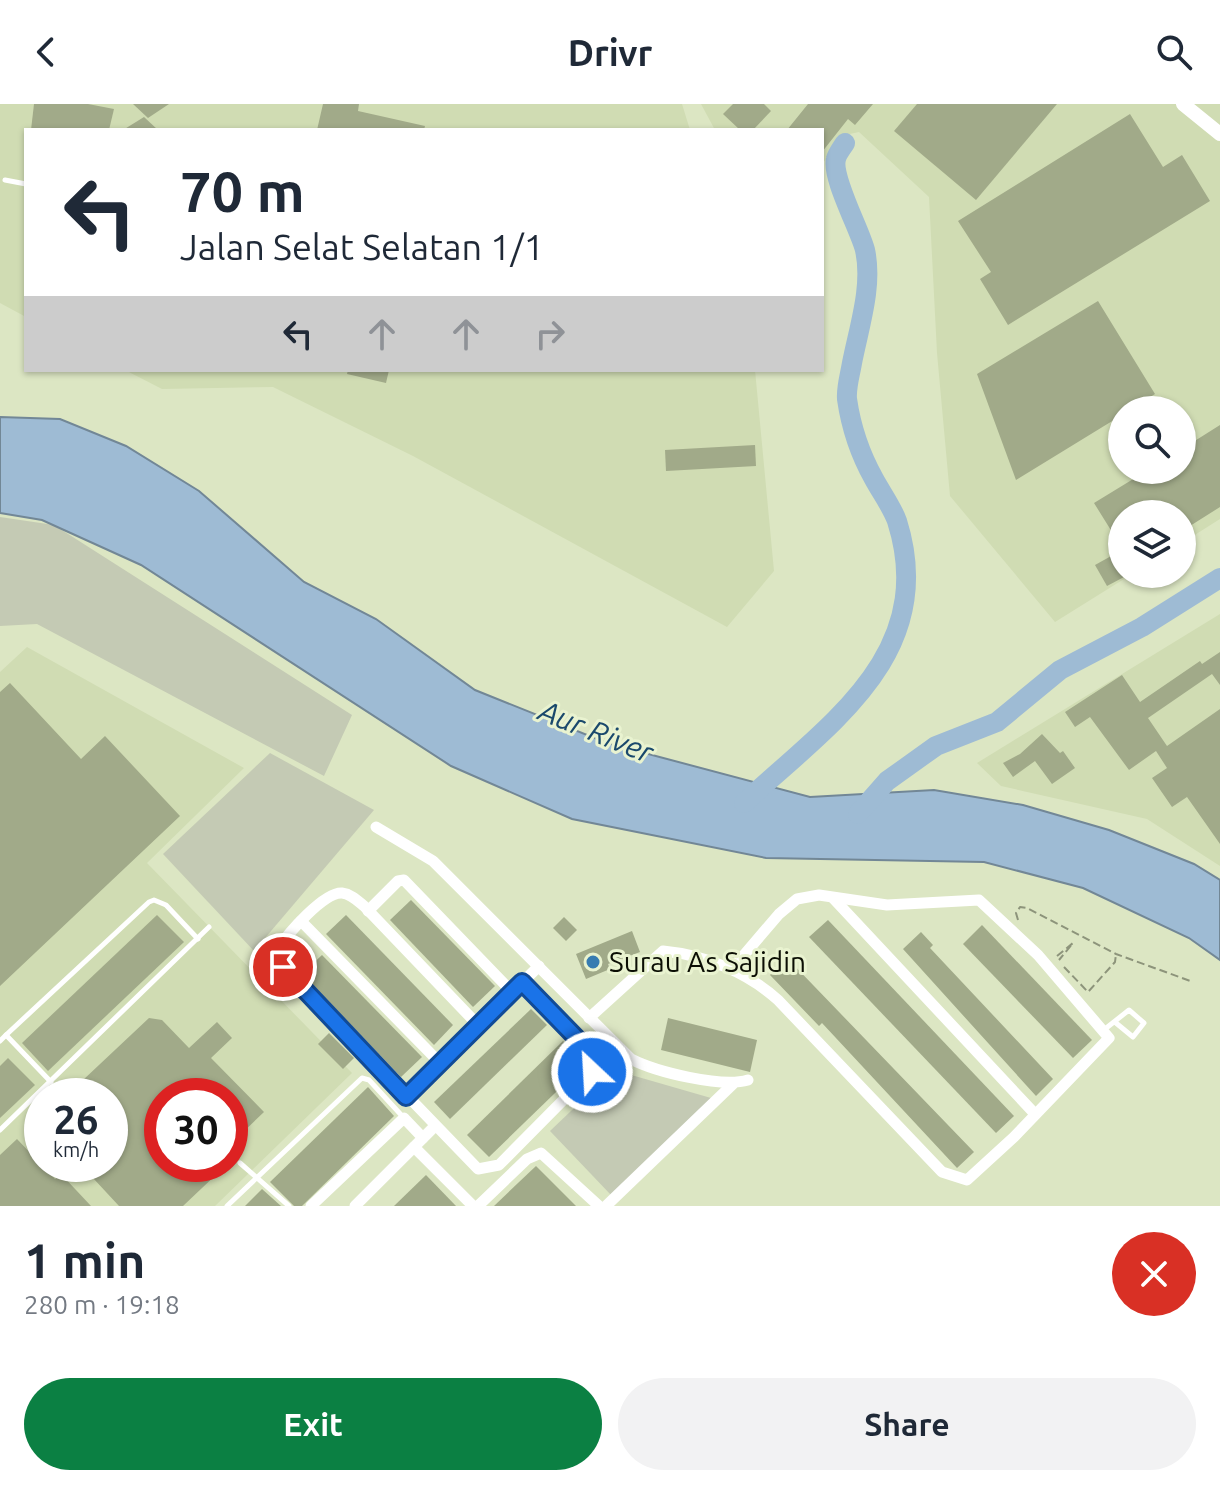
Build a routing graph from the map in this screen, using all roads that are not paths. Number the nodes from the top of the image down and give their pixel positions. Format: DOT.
graph roads {
  1 [pos="1183,104"];
  2 [pos="1213,124"];
  3 [pos="1220,134"];
  4 [pos="5,180"];
  5 [pos="24,184"];
  6 [pos="376,827"];
  7 [pos="833,898"];
  8 [pos="368,911"];
  9 [pos="301,921"];
  10 [pos="209,927"];
  11 [pos="198,939"];
  12 [pos="539,966"];
  13 [pos="732,969"];
  14 [pos="522,982"];
  15 [pos="513,993"];
  16 [pos="589,1018"];
  17 [pos="478,1025"];
  18 [pos="1110,1030"];
  19 [pos="6,1035"];
  20 [pos="0,1041"];
  21 [pos="439,1062"];
  22 [pos="47,1078"];
  23 [pos="55,1078"];
  24 [pos="748,1080"];
  25 [pos="733,1084"];
  26 [pos="406,1097"];
  27 [pos="24,1107"];
  28 [pos="1035,1114"];
  29 [pos="404,1118"];
  30 [pos="434,1127"];
  31 [pos="0,1130"];
  32 [pos="418,1143"];
  33 [pos="248,1169"];
  34 [pos="258,1176"];
  35 [pos="227,1206"];
  36 [pos="289,1206"];
  37 [pos="311,1206"];
  38 [pos="355,1206"];
  39 [pos="475,1206"];
  40 [pos="599,1206"];
  41 [pos="606,1206"];
  1 -- 2 [label="street"];
  2 -- 3 [label="street"];
  4 -- 5 [label="lane"];
  6 -- 12 [label="street"];
  7 -- 13 [label="street"];
  7 -- 18 [label="street"];
  7 -- 28 [label="street"];
  8 -- 9 [label="street"];
  8 -- 15 [label="street"];
  8 -- 17 [label="street"];
  9 -- 21 [label="street"];
  9 -- 26 [label="street"];
  10 -- 11 [label="lane"];
  11 -- 19 [label="lane"];
  11 -- 23 [label="lane"];
  12 -- 14 [label="street"];
  12 -- 16 [label="street"];
  13 -- 16 [label="street"];
  13 -- 28 [label="street"];
  14 -- 15 [label="street"];
  14 -- 30 [label="street"];
  15 -- 17 [label="street"];
  16 -- 25 [label="street"];
  17 -- 21 [label="street"];
  18 -- 18 [label="lane"];
  18 -- 28 [label="street"];
  19 -- 20 [label="lane"];
  19 -- 22 [label="lane"];
  21 -- 26 [label="street"];
  24 -- 25 [label="street"];
  25 -- 41 [label="street"];
  26 -- 30 [label="street"];
  27 -- 31 [label="lane"];
  29 -- 32 [label="street"];
  29 -- 34 [label="lane"];
  29 -- 37 [label="street"];
  30 -- 32 [label="street"];
  32 -- 38 [label="street"];
  32 -- 39 [label="street"];
  33 -- 34 [label="lane"];
  34 -- 35 [label="lane"];
  34 -- 36 [label="lane"];
  39 -- 40 [label="street"];
}
